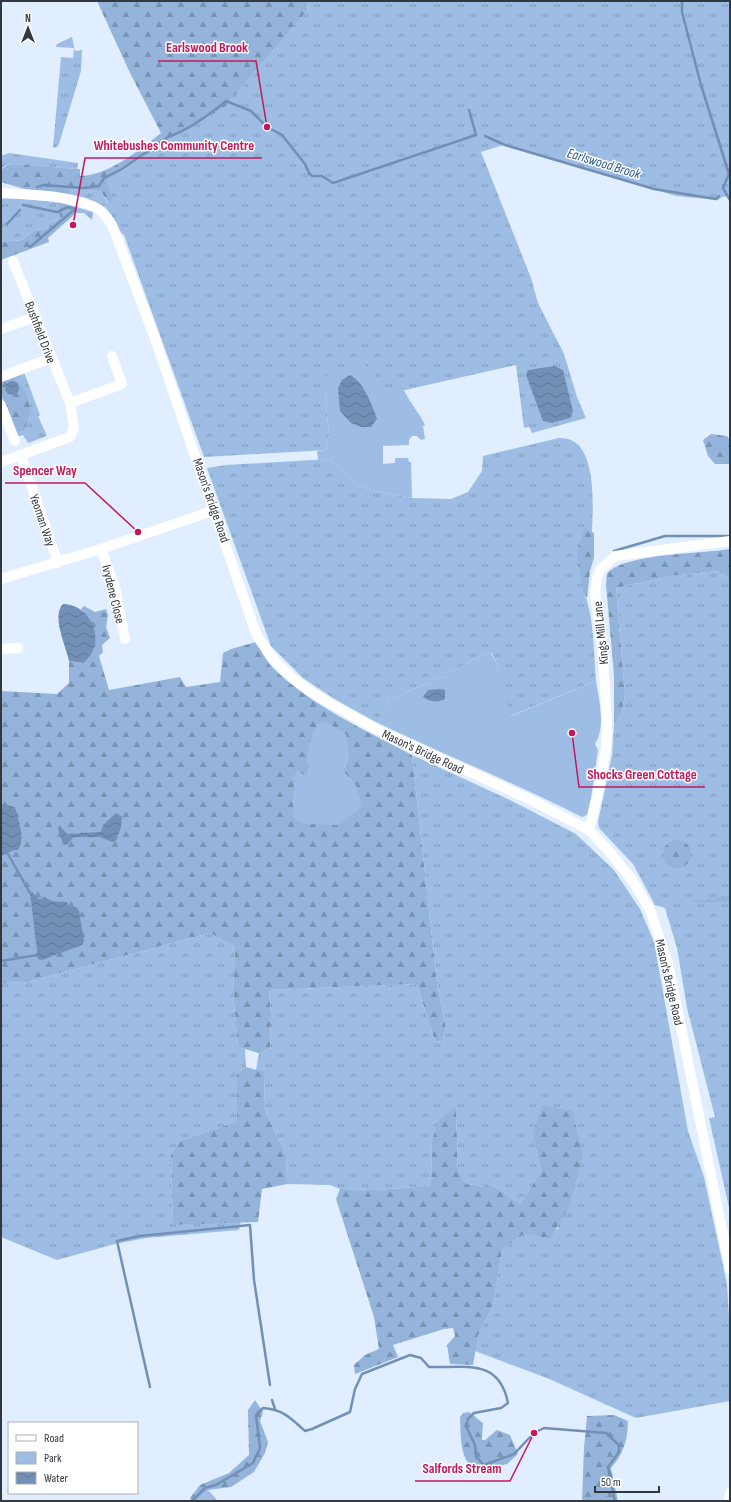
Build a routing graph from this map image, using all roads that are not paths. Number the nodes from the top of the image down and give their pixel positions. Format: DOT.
graph roads {
  1 [pos="1,193"];
  2 [pos="13,261"];
  3 [pos="35,317"];
  4 [pos="1,329"];
  5 [pos="112,356"];
  6 [pos="51,358"];
  7 [pos="1,377"];
  8 [pos="70,403"];
  9 [pos="1,405"];
  10 [pos="15,441"];
  11 [pos="21,455"];
  12 [pos="1,462"];
  13 [pos="215,510"];
  14 [pos="730,541"];
  15 [pos="101,549"];
  16 [pos="58,562"];
  17 [pos="1,579"];
  18 [pos="125,639"];
  19 [pos="18,648"];
  20 [pos="1,649"];
  21 [pos="588,830"];
  22 [pos="730,1269"];
  23 [pos="730,1493"];
  24 [pos="729,1501"];
  1 -- 13 [label="street, Mason's Bridge Road"];
  2 -- 3 [label="street, Bushfield Drive"];
  3 -- 4 [label="street"];
  3 -- 6 [label="street, Bushfield Drive"];
  5 -- 8 [label="street"];
  6 -- 7 [label="street"];
  6 -- 8 [label="street, Bushfield Drive"];
  8 -- 11 [label="street, Bushfield Drive"];
  9 -- 10 [label="street"];
  11 -- 12 [label="street, Bushfield Drive"];
  11 -- 16 [label="street, Yeoman Way"];
  13 -- 15 [label="street"];
  13 -- 21 [label="street, Mason's Bridge Road"];
  14 -- 21 [label="street, Kings Mill Lane"];
  15 -- 16 [label="street"];
  15 -- 18 [label="street, Ivydene Close"];
  16 -- 17 [label="street"];
  19 -- 20 [label="street"];
  21 -- 22 [label="street, Mason's Bridge Road"];
  23 -- 24 [label="street"];
}
